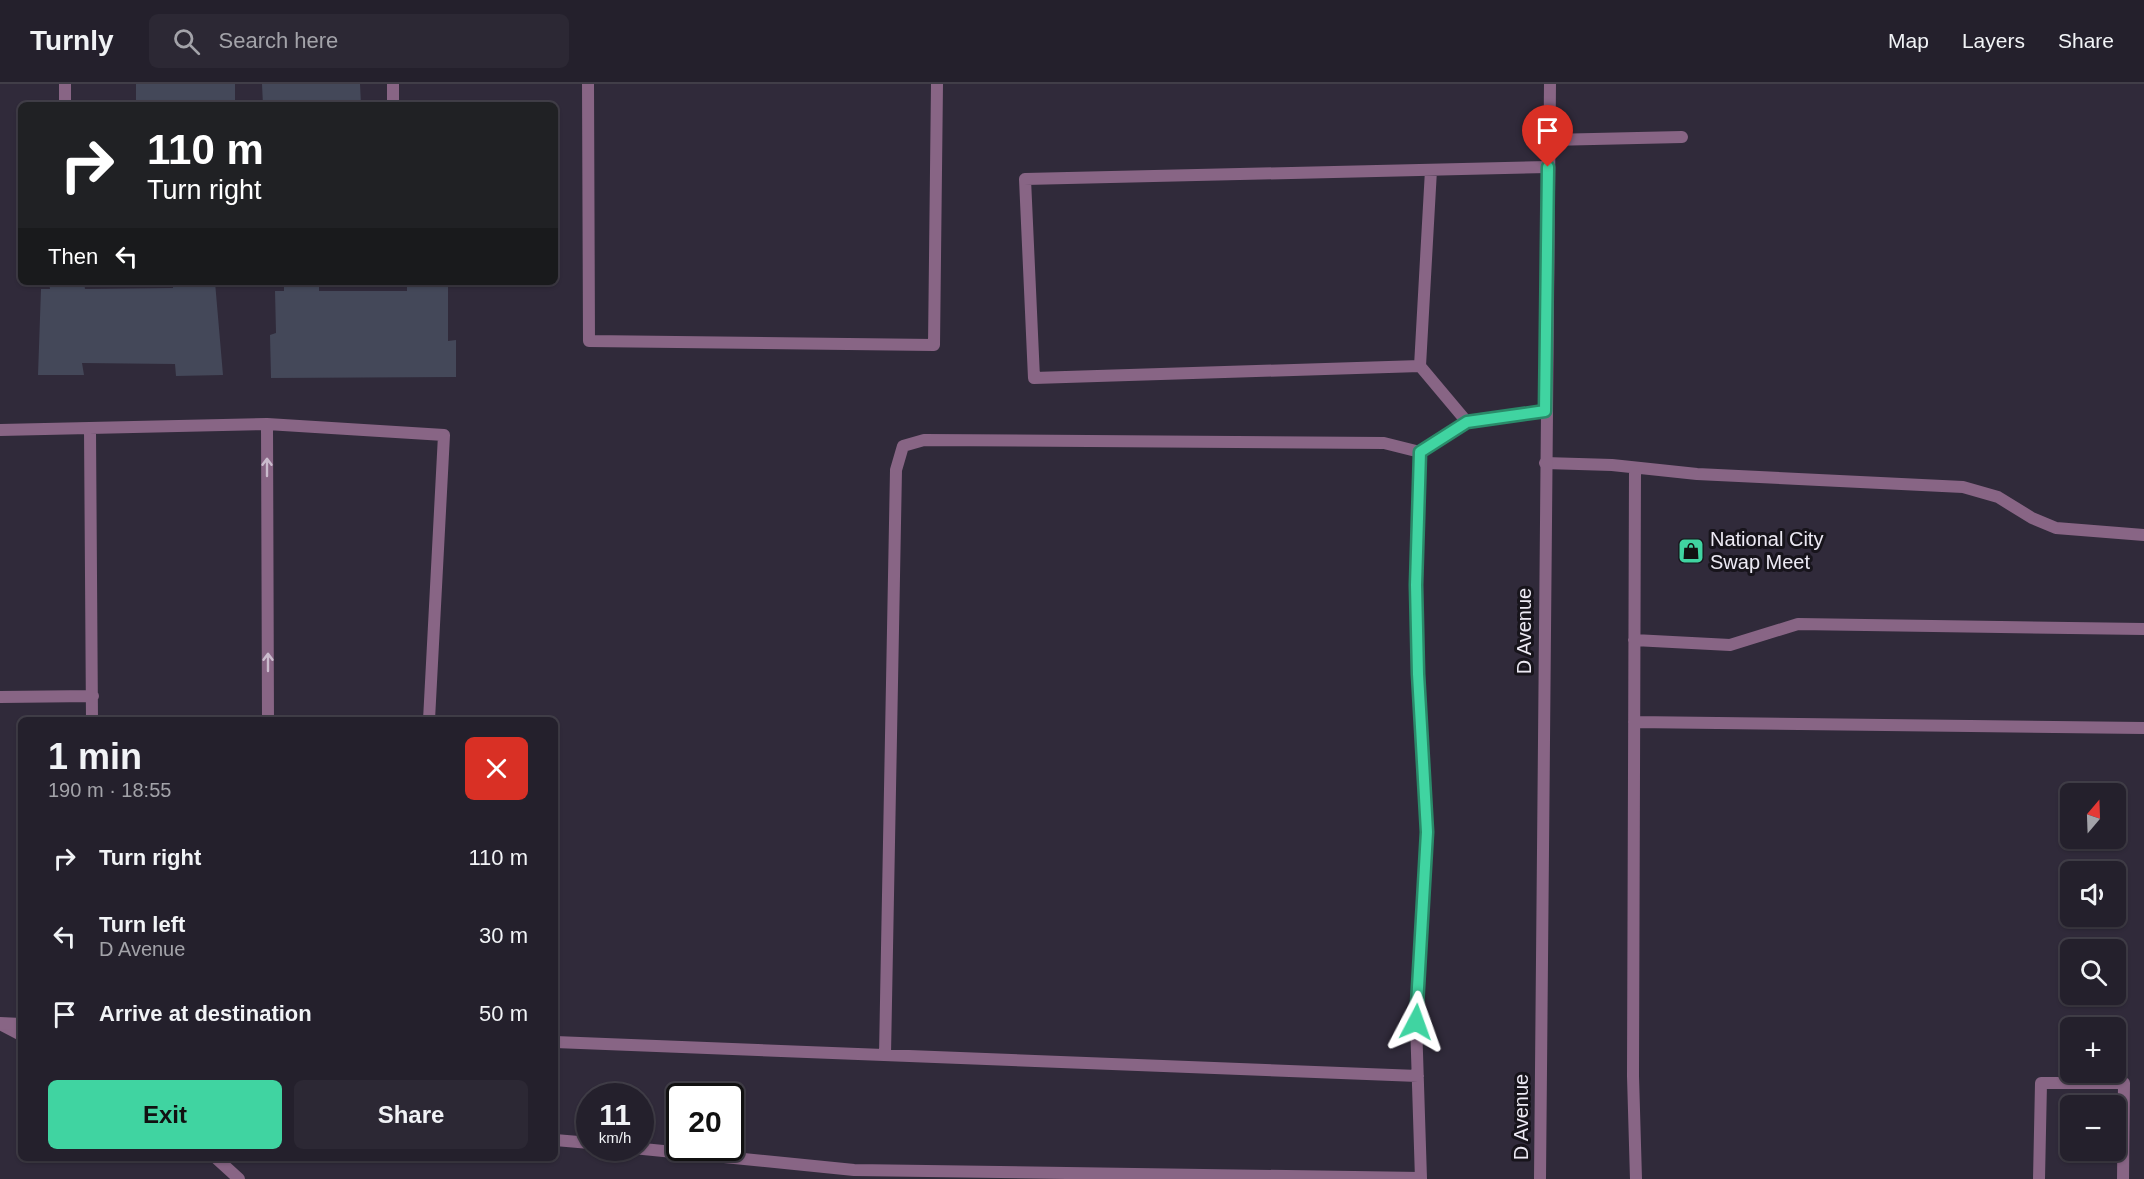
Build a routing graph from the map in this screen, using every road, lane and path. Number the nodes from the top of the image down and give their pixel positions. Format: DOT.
graph roads {
  1 [pos="65,84"];
  2 [pos="393,84"];
  3 [pos="588,84"];
  4 [pos="937,84"];
  5 [pos="1550,84"];
  6 [pos="65,102"];
  7 [pos="393,102"];
  8 [pos="1682,137"];
  9 [pos="1549,140"];
  10 [pos="1548,167"];
  11 [pos="1431,170"];
  12 [pos="1420,366"];
  13 [pos="1545,411"];
  14 [pos="1467,422"];
  15 [pos="267,424"];
  16 [pos="0,430"];
  17 [pos="90,430"];
  18 [pos="1420,452"];
  19 [pos="1545,463"];
  20 [pos="1635,469"];
  21 [pos="2144,535"];
  22 [pos="2144,629"];
  23 [pos="1634,640"];
  24 [pos="93,696"];
  25 [pos="0,697"];
  26 [pos="92,717"];
  27 [pos="268,717"];
  28 [pos="429,717"];
  29 [pos="1634,722"];
  30 [pos="2144,728"];
  31 [pos="0,1024"];
  32 [pos="18,1024"];
  33 [pos="18,1033"];
  34 [pos="558,1042"];
  35 [pos="885,1055"];
  36 [pos="1418,1076"];
  37 [pos="558,1140"];
  38 [pos="576,1142"];
  39 [pos="654,1150"];
  40 [pos="219,1161"];
  41 [pos="864,1174"];
  42 [pos="239,1179"];
  43 [pos="1421,1179"];
  44 [pos="1540,1179"];
  45 [pos="1636,1179"];
  46 [pos="2039,1179"];
  47 [pos="2123,1179"];
  1 -- 6 [label="street"];
  2 -- 7 [label="street"];
  3 -- 4 [label="street"];
  5 -- 9 [label="street, D Avenue"];
  8 -- 9 [label="street"];
  9 -- 10 [label="street, D Avenue"];
  10 -- 11 [label="street"];
  10 -- 13 [label="street, D Avenue"];
  11 -- 12 [label="street"];
  11 -- 12 [label="street"];
  12 -- 14 [label="street"];
  13 -- 14 [label="street"];
  13 -- 19 [label="street, D Avenue"];
  14 -- 18 [label="street"];
  15 -- 17 [label="street"];
  27 -- 15 [label="street, one-way"];
  15 -- 28 [label="street"];
  16 -- 17 [label="street"];
  17 -- 24 [label="street"];
  18 -- 35 [label="street"];
  18 -- 36 [label="street"];
  19 -- 20 [label="street"];
  19 -- 44 [label="street, D Avenue"];
  20 -- 21 [label="street"];
  20 -- 23 [label="street"];
  22 -- 23 [label="street"];
  23 -- 29 [label="street"];
  24 -- 25 [label="street"];
  24 -- 26 [label="street"];
  29 -- 30 [label="street"];
  29 -- 45 [label="street"];
  31 -- 32 [label="street"];
  31 -- 33 [label="street"];
  34 -- 35 [label="street"];
  35 -- 36 [label="street"];
  36 -- 43 [label="street"];
  37 -- 38 [label="street"];
  39 -- 41 [label="street"];
  40 -- 42 [label="street"];
  41 -- 43 [label="street"];
  46 -- 47 [label="street"];
}
